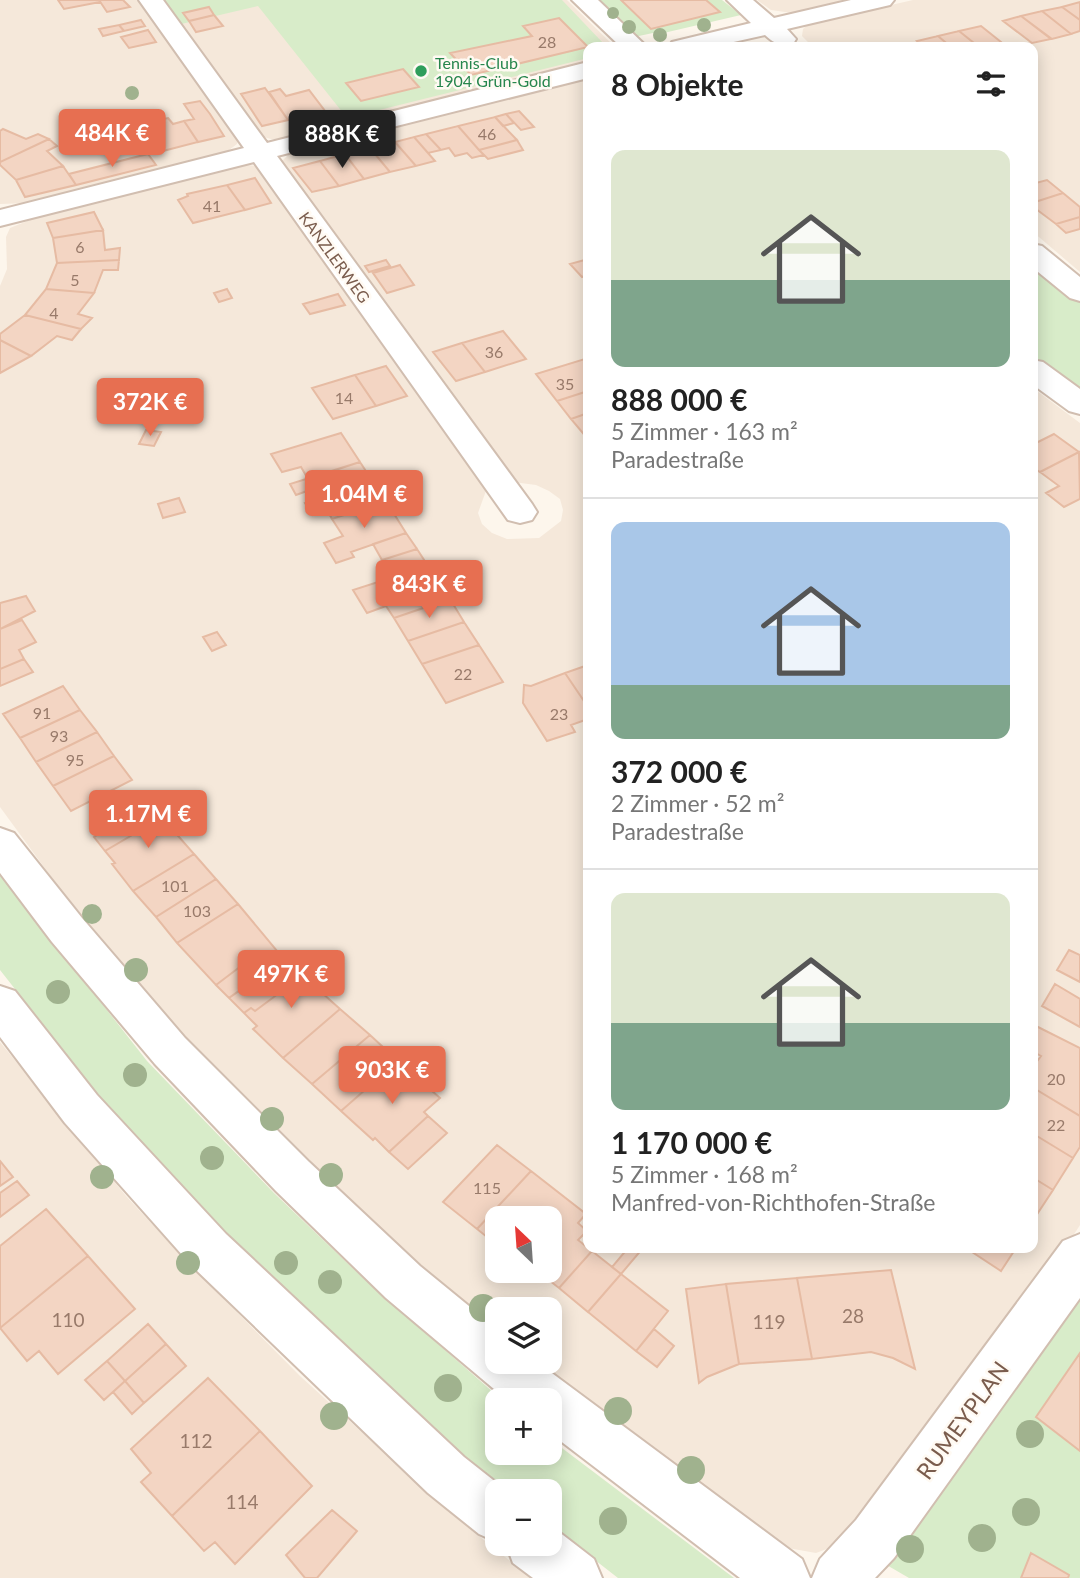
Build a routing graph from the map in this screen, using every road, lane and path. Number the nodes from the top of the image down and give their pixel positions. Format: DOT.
graph roads {
  1 [pos="151,0"];
  2 [pos="584,0"];
  3 [pos="739,0"];
  4 [pos="882,0"];
  5 [pos="769,26"];
  6 [pos="630,42"];
  7 [pos="702,42"];
  8 [pos="787,42"];
  9 [pos="583,71"];
  10 [pos="259,153"];
  11 [pos="0,218"];
  12 [pos="1038,257"];
  13 [pos="1080,292"];
  14 [pos="1038,373"];
  15 [pos="1080,404"];
  16 [pos="520,512"];
  17 [pos="0,844"];
  18 [pos="0,1004"];
  19 [pos="1080,1257"];
  20 [pos="485,1351"];
  21 [pos="514,1374"];
  22 [pos="531,1388"];
  23 [pos="562,1412"];
  24 [pos="485,1506"];
  25 [pos="547,1556"];
  26 [pos="575,1578"];
  27 [pos="783,1578"];
  28 [pos="839,1578"];
  1 -- 10 [label="street, KANZLERWEG"];
  2 -- 6 [label="street"];
  3 -- 5 [label="street"];
  4 -- 5 [label="street"];
  5 -- 7 [label="street"];
  5 -- 8 [label="street"];
  9 -- 10 [label="street"];
  10 -- 11 [label="street"];
  10 -- 16 [label="street, KANZLERWEG"];
  12 -- 13 [label="street"];
  14 -- 15 [label="street"];
  17 -- 20 [label="street"];
  18 -- 24 [label="street"];
  19 -- 28 [label="street, RUMEYPLAN"];
  21 -- 22 [label="street"];
  23 -- 27 [label="street"];
  25 -- 26 [label="street"];
}
